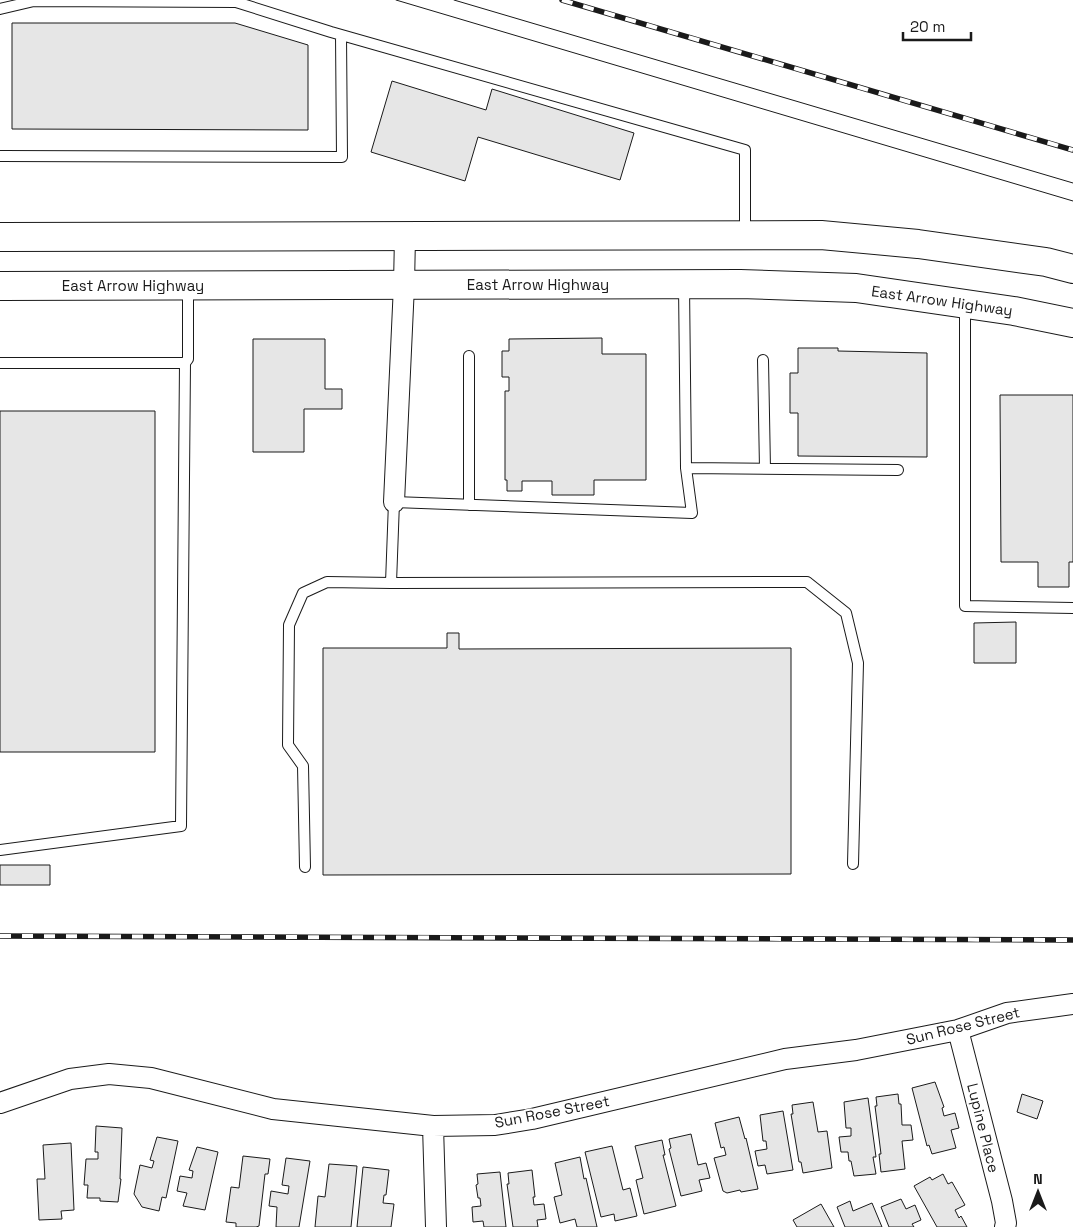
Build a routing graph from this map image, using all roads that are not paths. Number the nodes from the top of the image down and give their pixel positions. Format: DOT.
graph roads {
  1 [pos="0,9"];
  2 [pos="341,35"];
  3 [pos="0,156"];
  4 [pos="745,235"];
  5 [pos="404,236"];
  6 [pos="0,237"];
  7 [pos="1073,270"];
  8 [pos="684,284"];
  9 [pos="0,286"];
  10 [pos="188,286"];
  11 [pos="404,286"];
  12 [pos="965,304"];
  13 [pos="1073,323"];
  14 [pos="469,356"];
  15 [pos="763,360"];
  16 [pos="0,364"];
  17 [pos="185,364"];
  18 [pos="686,468"];
  19 [pos="765,469"];
  20 [pos="898,470"];
  21 [pos="394,502"];
  22 [pos="469,505"];
  23 [pos="392,583"];
  24 [pos="1073,608"];
  25 [pos="0,850"];
  26 [pos="853,864"];
  27 [pos="305,867"];
  28 [pos="1073,1004"];
  29 [pos="958,1030"];
  30 [pos="0,1103"];
  31 [pos="433,1126"];
  32 [pos="436,1227"];
  33 [pos="1005,1227"];
  1 -- 2 [label="lane"];
  2 -- 3 [label="lane"];
  2 -- 4 [label="lane"];
  4 -- 5 [label="main road"];
  4 -- 7 [label="main road"];
  5 -- 6 [label="main road"];
  5 -- 11 [label="street"];
  8 -- 11 [label="main road, East Arrow Highway"];
  8 -- 12 [label="main road, East Arrow Highway"];
  8 -- 18 [label="lane"];
  9 -- 10 [label="main road, East Arrow Highway"];
  10 -- 11 [label="main road, East Arrow Highway"];
  10 -- 17 [label="lane"];
  11 -- 21 [label="street"];
  12 -- 13 [label="main road, East Arrow Highway"];
  12 -- 24 [label="lane"];
  14 -- 22 [label="lane"];
  15 -- 19 [label="lane"];
  16 -- 17 [label="lane"];
  17 -- 25 [label="lane"];
  18 -- 19 [label="lane"];
  18 -- 22 [label="lane"];
  19 -- 20 [label="lane"];
  21 -- 22 [label="lane"];
  21 -- 23 [label="lane"];
  23 -- 26 [label="lane"];
  23 -- 27 [label="lane"];
  28 -- 29 [label="street, Sun Rose Street"];
  29 -- 31 [label="street, Sun Rose Street"];
  29 -- 33 [label="street, Lupine Place"];
  30 -- 31 [label="street, Sun Rose Street"];
  31 -- 32 [label="street"];
}
